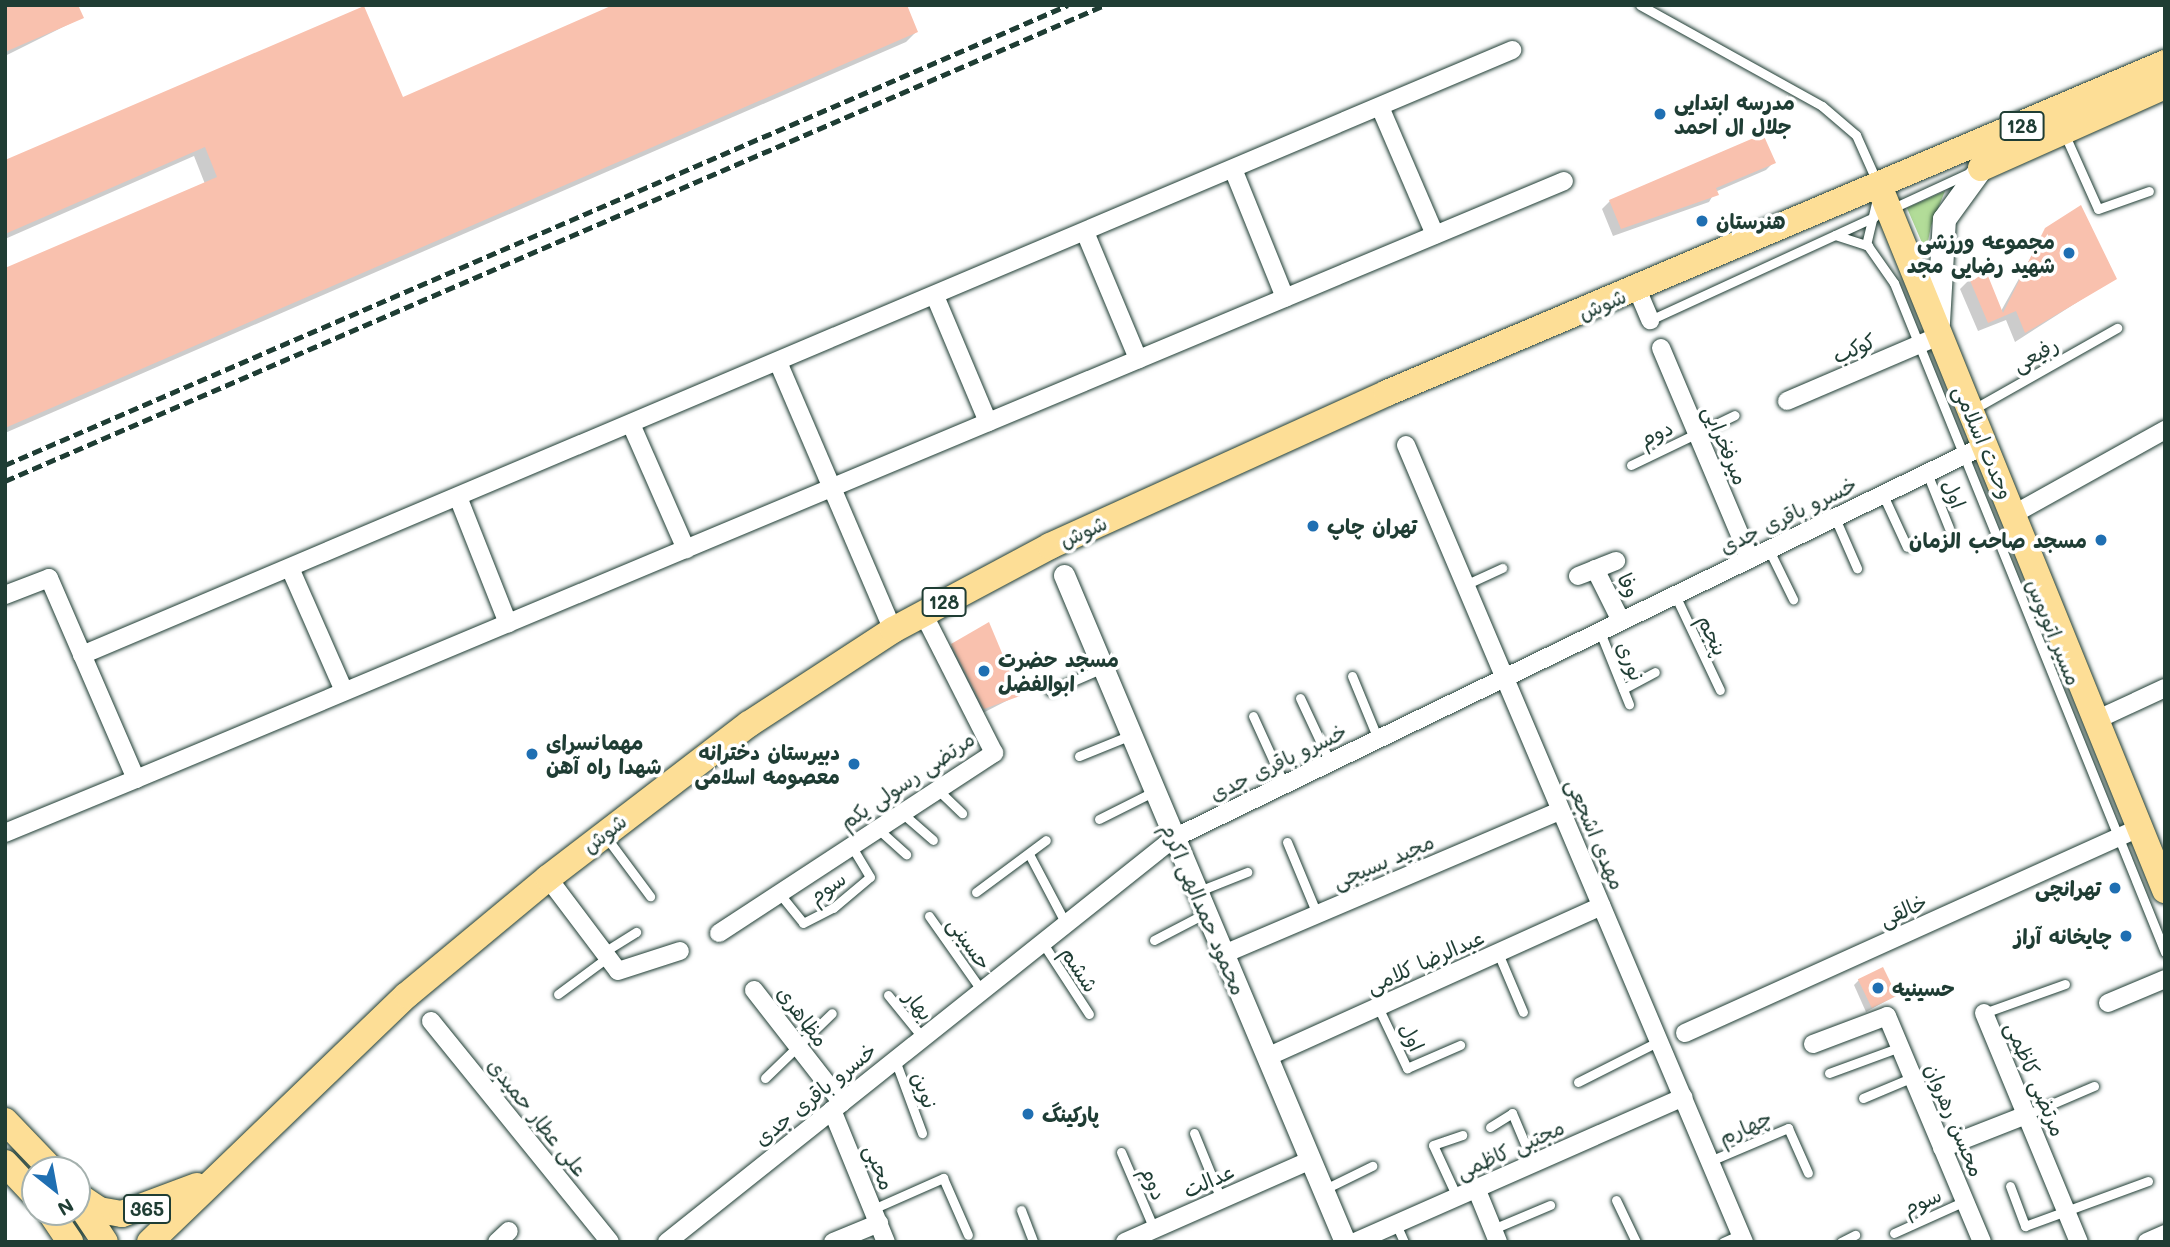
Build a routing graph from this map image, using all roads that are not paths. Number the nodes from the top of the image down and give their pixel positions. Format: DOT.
graph roads {
  1 [pos="1640,5"];
  2 [pos="1512,50"];
  3 [pos="2165,63"];
  4 [pos="2165,86"];
  5 [pos="1380,107"];
  6 [pos="2063,131"];
  7 [pos="1981,168"];
  8 [pos="1233,169"];
  9 [pos="1564,181"];
  10 [pos="2149,191"];
  11 [pos="1884,199"];
  12 [pos="1085,232"];
  13 [pos="1435,235"];
  14 [pos="1835,235"];
  15 [pos="1866,245"];
  16 [pos="1637,289"];
  17 [pos="935,296"];
  18 [pos="1285,298"];
  19 [pos="1650,320"];
  20 [pos="2117,328"];
  21 [pos="1929,340"];
  22 [pos="1661,348"];
  23 [pos="1138,359"];
  24 [pos="778,362"];
  25 [pos="1787,401"];
  26 [pos="1970,411"];
  27 [pos="1735,415"];
  28 [pos="988,422"];
  29 [pos="631,424"];
  30 [pos="2165,430"];
  31 [pos="1697,433"];
  32 [pos="1406,445"];
  33 [pos="1975,450"];
  34 [pos="1631,465"];
  35 [pos="1927,473"];
  36 [pos="829,489"];
  37 [pos="1883,495"];
  38 [pos="458,497"];
  39 [pos="2014,514"];
  40 [pos="1835,518"];
  41 [pos="1949,528"];
  42 [pos="1907,547"];
  43 [pos="686,549"];
  44 [pos="1769,550"];
  45 [pos="1749,559"];
  46 [pos="1616,561"];
  47 [pos="290,568"];
  48 [pos="1502,568"];
  49 [pos="1857,568"];
  50 [pos="1595,569"];
  51 [pos="1064,575"];
  52 [pos="1578,576"];
  53 [pos="1465,585"];
  54 [pos="5,595"];
  55 [pos="1675,595"];
  56 [pos="1793,599"];
  57 [pos="923,613"];
  58 [pos="1621,621"];
  59 [pos="508,623"];
  60 [pos="893,630"];
  61 [pos="1600,632"];
  62 [pos="82,655"];
  63 [pos="1103,668"];
  64 [pos="1655,672"];
  65 [pos="1352,676"];
  66 [pos="1505,678"];
  67 [pos="2165,688"];
  68 [pos="1623,689"];
  69 [pos="1720,690"];
  70 [pos="344,691"];
  71 [pos="1051,691"];
  72 [pos="1300,698"];
  73 [pos="1629,704"];
  74 [pos="1253,716"];
  75 [pos="2096,720"];
  76 [pos="1131,735"];
  77 [pos="1378,739"];
  78 [pos="1079,756"];
  79 [pos="1330,762"];
  80 [pos="135,779"];
  81 [pos="1284,784"];
  82 [pos="937,789"];
  83 [pos="1155,790"];
  84 [pos="1561,810"];
  85 [pos="901,812"];
  86 [pos="962,813"];
  87 [pos="1099,819"];
  88 [pos="877,827"];
  89 [pos="5,833"];
  90 [pos="602,833"];
  91 [pos="2129,833"];
  92 [pos="1174,838"];
  93 [pos="933,840"];
  94 [pos="1046,840"];
  95 [pos="1287,842"];
  96 [pos="850,845"];
  97 [pos="906,854"];
  98 [pos="1029,854"];
  99 [pos="1247,872"];
  100 [pos="2162,876"];
  101 [pos="548,878"];
  102 [pos="1197,891"];
  103 [pos="976,892"];
  104 [pos="779,893"];
  105 [pos="650,896"];
  106 [pos="1602,906"];
  107 [pos="1206,913"];
  108 [pos="1317,914"];
  109 [pos="929,916"];
  110 [pos="1066,924"];
  111 [pos="636,932"];
  112 [pos="719,933"];
  113 [pos="1154,940"];
  114 [pos="1042,942"];
  115 [pos="680,951"];
  116 [pos="2165,952"];
  117 [pos="1498,953"];
  118 [pos="1224,954"];
  119 [pos="610,960"];
  120 [pos="2165,979"];
  121 [pos="2065,984"];
  122 [pos="754,990"];
  123 [pos="982,991"];
  124 [pos="558,994"];
  125 [pos="888,995"];
  126 [pos="2108,1003"];
  127 [pos="1378,1007"];
  128 [pos="1523,1012"];
  129 [pos="832,1013"];
  130 [pos="1984,1013"];
  131 [pos="1089,1014"];
  132 [pos="430,1021"];
  133 [pos="1685,1032"];
  134 [pos="923,1038"];
  135 [pos="1659,1041"];
  136 [pos="1813,1044"];
  137 [pos="1460,1045"];
  138 [pos="1900,1047"];
  139 [pos="800,1051"];
  140 [pos="1267,1057"];
  141 [pos="895,1060"];
  142 [pos="1829,1073"];
  143 [pos="1913,1077"];
  144 [pos="765,1078"];
  145 [pos="503,1079"];
  146 [pos="1578,1082"];
  147 [pos="2094,1086"];
  148 [pos="488,1091"];
  149 [pos="1683,1097"];
  150 [pos="1863,1098"];
  151 [pos="837,1106"];
  152 [pos="2026,1115"];
  153 [pos="5,1121"];
  154 [pos="1490,1127"];
  155 [pos="922,1133"];
  156 [pos="1194,1133"];
  157 [pos="1462,1135"];
  158 [pos="1942,1148"];
  159 [pos="1121,1152"];
  160 [pos="39,1156"];
  161 [pos="1311,1160"];
  162 [pos="1710,1161"];
  163 [pos="5,1163"];
  164 [pos="1533,1163"];
  165 [pos="1372,1166"];
  166 [pos="1808,1173"];
  167 [pos="215,1178"];
  168 [pos="21,1180"];
  169 [pos="2148,1181"];
  170 [pos="2010,1186"];
  171 [pos="1476,1188"];
  172 [pos="1323,1190"];
  173 [pos="1457,1197"];
  174 [pos="1221,1199"];
  175 [pos="1616,1200"];
  176 [pos="1965,1201"];
  177 [pos="91,1205"];
  178 [pos="1550,1205"];
  179 [pos="1021,1210"];
  180 [pos="2067,1214"];
  181 [pos="876,1216"];
  182 [pos="1396,1224"];
  183 [pos="59,1226"];
  184 [pos="1154,1229"];
  185 [pos="1894,1233"];
  186 [pos="2165,1234"];
  187 [pos="968,1235"];
  188 [pos="1496,1235"];
  189 [pos="1855,1235"];
  190 [pos="1742,1238"];
  191 [pos="70,1242"];
  192 [pos="150,1242"];
  193 [pos="610,1242"];
  194 [pos="667,1242"];
  195 [pos="833,1242"];
  196 [pos="886,1242"];
  197 [pos="1034,1242"];
  198 [pos="1125,1242"];
  199 [pos="1345,1242"];
  200 [pos="1355,1242"];
  201 [pos="1404,1242"];
  202 [pos="1636,1242"];
  203 [pos="1723,1242"];
  204 [pos="1841,1242"];
  205 [pos="1982,1242"];
  206 [pos="2079,1242"];
  207 [pos="2147,1242"];
  1 -- 11 [label="lane"];
  2 -- 5 [label="street"];
  3 -- 11 [label="main road, شوش / 128"];
  4 -- 6 [label="main road, 128"];
  5 -- 8 [label="street"];
  5 -- 13 [label="street"];
  6 -- 7 [label="main road, 128"];
  6 -- 10 [label="lane"];
  7 -- 11 [label="lane"];
  7 -- 21 [label="main road"];
  8 -- 12 [label="street"];
  8 -- 18 [label="street"];
  9 -- 13 [label="street"];
  11 -- 14 [label="lane"];
  11 -- 15 [label="lane"];
  11 -- 16 [label="main road, شوش / 128"];
  11 -- 21 [label="main road, وحدت اسلامی"];
  12 -- 17 [label="street"];
  12 -- 23 [label="street"];
  13 -- 18 [label="street"];
  14 -- 15 [label="lane"];
  14 -- 19 [label="lane"];
  15 -- 21 [label="lane, مسیر اتوبوس"];
  16 -- 19 [label="street"];
  16 -- 57 [label="main road, شوش / 128"];
  17 -- 24 [label="street"];
  17 -- 28 [label="street"];
  18 -- 23 [label="street"];
  20 -- 26 [label="lane, رفیعی"];
  21 -- 25 [label="street, کوکب"];
  21 -- 26 [label="main road, وحدت اسلامی"];
  21 -- 33 [label="lane, مسیر اتوبوس"];
  22 -- 31 [label="street, میرفخرایی"];
  23 -- 28 [label="street"];
  24 -- 29 [label="street"];
  24 -- 36 [label="street"];
  26 -- 33 [label="main road, وحدت اسلامی"];
  27 -- 31 [label="lane"];
  28 -- 36 [label="street"];
  29 -- 38 [label="street"];
  29 -- 43 [label="street"];
  30 -- 39 [label="street"];
  31 -- 34 [label="lane, دوم"];
  31 -- 45 [label="street, میرفخرایی"];
  32 -- 53 [label="street, مهدی اشجعی"];
  33 -- 35 [label="street, خسرو باقری جدی"];
  33 -- 39 [label="main road, وحدت اسلامی"];
  33 -- 91 [label="lane, مسیر اتوبوس"];
  35 -- 37 [label="street, خسرو باقری جدی"];
  35 -- 41 [label="lane, اول"];
  36 -- 43 [label="street"];
  36 -- 60 [label="street"];
  37 -- 40 [label="street, خسرو باقری جدی"];
  37 -- 42 [label="lane"];
  38 -- 47 [label="street"];
  38 -- 59 [label="street"];
  39 -- 75 [label="main road, وحدت اسلامی"];
  40 -- 44 [label="street, خسرو باقری جدی"];
  40 -- 49 [label="lane"];
  43 -- 59 [label="street"];
  44 -- 45 [label="street, خسرو باقری جدی"];
  44 -- 56 [label="lane"];
  45 -- 55 [label="street, خسرو باقری جدی"];
  46 -- 50 [label="street, وفا"];
  47 -- 62 [label="street"];
  47 -- 70 [label="street"];
  48 -- 53 [label="lane"];
  50 -- 52 [label="street, وفا"];
  50 -- 58 [label="street, وفا"];
  51 -- 63 [label="street, محمود حمدالهی اکرم"];
  53 -- 66 [label="street, مهدی اشجعی"];
  54 -- 62 [label="street"];
  55 -- 58 [label="street, خسرو باقری جدی"];
  55 -- 69 [label="lane, پنجم"];
  57 -- 60 [label="main road, شوش / 128"];
  57 -- 82 [label="street, مرتضی رسولی یکم"];
  58 -- 61 [label="street, خسرو باقری جدی"];
  59 -- 70 [label="street"];
  60 -- 90 [label="main road, شوش / 128"];
  61 -- 66 [label="street, خسرو باقری جدی"];
  61 -- 68 [label="lane, نوری"];
  62 -- 80 [label="street"];
  63 -- 71 [label="lane"];
  63 -- 76 [label="street, محمود حمدالهی اکرم"];
  64 -- 68 [label="lane"];
  65 -- 77 [label="lane"];
  66 -- 77 [label="street, خسرو باقری جدی"];
  66 -- 84 [label="street, مهدی اشجعی"];
  67 -- 75 [label="street"];
  68 -- 73 [label="lane, نوری"];
  70 -- 80 [label="street"];
  72 -- 79 [label="lane"];
  74 -- 81 [label="lane"];
  75 -- 91 [label="main road, وحدت اسلامی"];
  76 -- 78 [label="lane"];
  76 -- 83 [label="street, محمود حمدالهی اکرم"];
  77 -- 79 [label="street, خسرو باقری جدی"];
  79 -- 81 [label="street, خسرو باقری جدی"];
  80 -- 89 [label="street"];
  81 -- 92 [label="street, خسرو باقری جدی"];
  82 -- 85 [label="street, مرتضی رسولی یکم"];
  82 -- 86 [label="lane"];
  83 -- 87 [label="lane"];
  83 -- 92 [label="street, محمود حمدالهی اکرم"];
  84 -- 106 [label="street, مهدی اشجعی"];
  84 -- 108 [label="street, مجید بسیجی"];
  85 -- 88 [label="street, مرتضی رسولی یکم"];
  85 -- 93 [label="lane"];
  88 -- 96 [label="street, مرتضی رسولی یکم"];
  88 -- 97 [label="lane"];
  90 -- 101 [label="main road, شوش / 128"];
  90 -- 105 [label="lane"];
  91 -- 100 [label="main road, وحدت اسلامی"];
  91 -- 116 [label="lane, مسیر اتوبوس"];
  91 -- 133 [label="street, خالقی"];
  92 -- 102 [label="street, محمود حمدالهی اکرم"];
  92 -- 110 [label="street, خسرو باقری جدی"];
  94 -- 98 [label="lane"];
  95 -- 108 [label="lane"];
  96 -- 104 [label="street, مرتضی رسولی یکم"];
  96 -- 104 [label="lane, سوم"];
  98 -- 103 [label="lane"];
  98 -- 110 [label="lane"];
  99 -- 102 [label="lane"];
  101 -- 119 [label="street"];
  101 -- 167 [label="main road, شوش / 128"];
  102 -- 107 [label="street, محمود حمدالهی اکرم"];
  104 -- 112 [label="street, مرتضی رسولی یکم"];
  106 -- 117 [label="street, عبدالرضا کلامی"];
  106 -- 135 [label="street, مهدی اشجعی"];
  107 -- 113 [label="lane"];
  107 -- 118 [label="street, محمود حمدالهی اکرم"];
  108 -- 118 [label="street, مجید بسیجی"];
  109 -- 123 [label="lane, حسینی"];
  110 -- 114 [label="street, خسرو باقری جدی"];
  111 -- 119 [label="lane"];
  114 -- 123 [label="street, خسرو باقری جدی"];
  114 -- 131 [label="lane, ششم"];
  115 -- 119 [label="street"];
  117 -- 127 [label="street, عبدالرضا کلامی"];
  117 -- 128 [label="lane"];
  118 -- 140 [label="street, محمود حمدالهی اکرم"];
  119 -- 124 [label="lane"];
  120 -- 126 [label="street"];
  121 -- 130 [label="lane, مرتضی کاظمی"];
  122 -- 139 [label="street, مظاهری"];
  123 -- 134 [label="street, خسرو باقری جدی"];
  125 -- 134 [label="lane, بهار"];
  127 -- 137 [label="lane, اول"];
  127 -- 140 [label="street, عبدالرضا کلامی"];
  129 -- 139 [label="lane"];
  130 -- 152 [label="street, مرتضی کاظمی"];
  132 -- 148 [label="street, علی عطار حمیدی"];
  134 -- 141 [label="street, خسرو باقری جدی"];
  135 -- 146 [label="lane"];
  135 -- 149 [label="street, مهدی اشجعی"];
  136 -- 138 [label="street, محسن رهروان"];
  138 -- 142 [label="lane"];
  138 -- 143 [label="street, محسن رهروان"];
  139 -- 144 [label="lane"];
  139 -- 151 [label="street, مظاهری"];
  140 -- 161 [label="street, محمود حمدالهی اکرم"];
  141 -- 151 [label="street, خسرو باقری جدی"];
  141 -- 155 [label="lane, نوین"];
  143 -- 150 [label="lane"];
  143 -- 158 [label="street, محسن رهروان"];
  145 -- 148 [label="lane"];
  147 -- 152 [label="lane"];
  148 -- 193 [label="street, علی عطار حمیدی"];
  149 -- 162 [label="street, مهدی اشجعی"];
  149 -- 164 [label="street, مجتبی کاظمی"];
  151 -- 181 [label="street, محبی"];
  151 -- 194 [label="street, خسرو باقری جدی"];
  152 -- 158 [label="street"];
  152 -- 180 [label="street, مرتضی کاظمی"];
  153 -- 160 [label="main road"];
  154 -- 164 [label="lane"];
  156 -- 174 [label="lane"];
  157 -- 173 [label="lane"];
  158 -- 176 [label="street, محسن رهروان"];
  159 -- 184 [label="lane, دوم"];
  161 -- 172 [label="street, محمود حمدالهی اکرم"];
  161 -- 174 [label="street, عدالت"];
  162 -- 166 [label="lane, چهارم"];
  162 -- 190 [label="street, مهدی اشجعی"];
  163 -- 168 [label="main road"];
  164 -- 171 [label="street, مجتبی کاظمی"];
  165 -- 172 [label="lane"];
  167 -- 177 [label="main road, 365"];
  167 -- 192 [label="main road, شوش / 128"];
  169 -- 180 [label="lane"];
  170 -- 180 [label="lane"];
  171 -- 173 [label="street, مجتبی کاظمی"];
  171 -- 188 [label="street"];
  172 -- 199 [label="street, محمود حمدالهی اکرم"];
  173 -- 182 [label="street, مجتبی کاظمی"];
  174 -- 184 [label="street, عدالت"];
  175 -- 202 [label="lane"];
  176 -- 185 [label="lane, سوم"];
  176 -- 205 [label="street, محسن رهروان"];
  178 -- 188 [label="lane"];
  179 -- 197 [label="lane"];
  180 -- 206 [label="street, مرتضی کاظمی"];
  181 -- 187 [label="lane"];
  181 -- 195 [label="street"];
  181 -- 196 [label="street, محبی"];
  182 -- 200 [label="street, مجتبی کاظمی"];
  182 -- 201 [label="lane"];
  183 -- 191 [label="main road"];
  184 -- 198 [label="street, عدالت"];
  186 -- 207 [label="street"];
  189 -- 204 [label="lane"];
  190 -- 203 [label="lane"];
}
